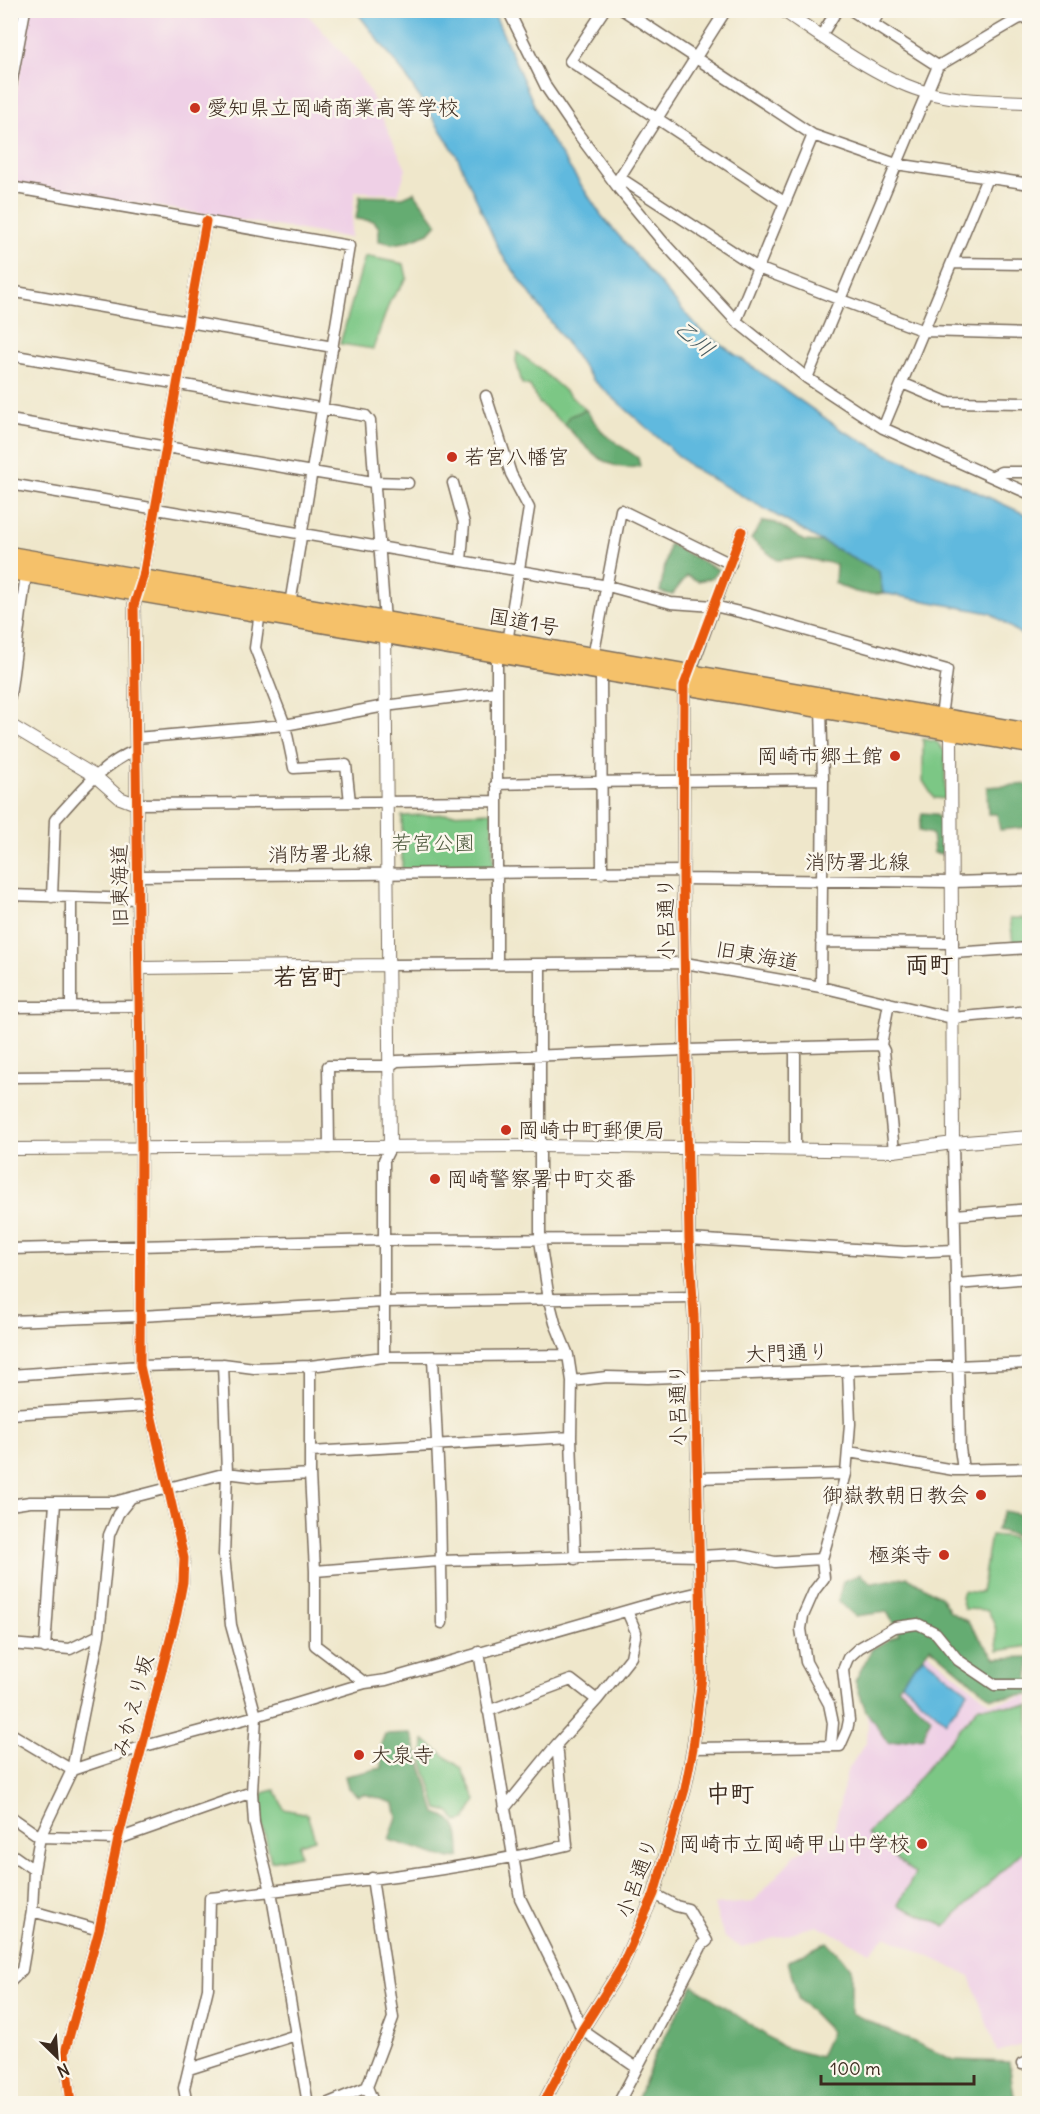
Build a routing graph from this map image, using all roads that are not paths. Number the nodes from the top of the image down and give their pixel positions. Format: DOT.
graph roads {
  1 [pos="25,10"];
  2 [pos="508,10"];
  3 [pos="604,10"];
  4 [pos="623,10"];
  5 [pos="726,10"];
  6 [pos="782,10"];
  7 [pos="837,10"];
  8 [pos="851,10"];
  9 [pos="881,10"];
  10 [pos="1029,13"];
  11 [pos="872,24"];
  12 [pos="821,36"];
  13 [pos="696,58"];
  14 [pos="938,66"];
  15 [pos="11,85"];
  16 [pos="927,92"];
  17 [pos="1029,102"];
  18 [pos="657,117"];
  19 [pos="813,135"];
  20 [pos="896,164"];
  21 [pos="987,178"];
  22 [pos="618,181"];
  23 [pos="1029,184"];
  24 [pos="10,187"];
  25 [pos="784,202"];
  26 [pos="206,221"];
  27 [pos="952,263"];
  28 [pos="1029,264"];
  29 [pos="758,268"];
  30 [pos="10,291"];
  31 [pos="841,300"];
  32 [pos="736,321"];
  33 [pos="188,322"];
  34 [pos="924,331"];
  35 [pos="1029,334"];
  36 [pos="333,347"];
  37 [pos="10,355"];
  38 [pos="807,378"];
  39 [pos="177,382"];
  40 [pos="902,383"];
  41 [pos="486,396"];
  42 [pos="1029,403"];
  43 [pos="323,409"];
  44 [pos="10,420"];
  45 [pos="883,428"];
  46 [pos="165,446"];
  47 [pos="312,472"];
  48 [pos="1029,472"];
  49 [pos="993,476"];
  50 [pos="373,482"];
  51 [pos="408,483"];
  52 [pos="453,483"];
  53 [pos="10,484"];
  54 [pos="1029,494"];
  55 [pos="155,509"];
  56 [pos="742,531"];
  57 [pos="301,535"];
  58 [pos="379,548"];
  59 [pos="10,555"];
  60 [pos="461,561"];
  61 [pos="731,564"];
  62 [pos="519,571"];
  63 [pos="18,573"];
  64 [pos="141,585"];
  65 [pos="608,586"];
  66 [pos="290,604"];
  67 [pos="714,606"];
  68 [pos="260,612"];
  69 [pos="15,627"];
  70 [pos="385,628"];
  71 [pos="502,648"];
  72 [pos="597,664"];
  73 [pos="687,679"];
  74 [pos="496,692"];
  75 [pos="10,696"];
  76 [pos="385,706"];
  77 [pos="820,708"];
  78 [pos="941,717"];
  79 [pos="10,725"];
  80 [pos="285,725"];
  81 [pos="951,731"];
  82 [pos="1029,732"];
  83 [pos="136,744"];
  84 [pos="1029,745"];
  85 [pos="95,776"];
  86 [pos="823,779"];
  87 [pos="602,781"];
  88 [pos="685,782"];
  89 [pos="496,784"];
  90 [pos="386,801"];
  91 [pos="496,801"];
  92 [pos="350,802"];
  93 [pos="136,804"];
  94 [pos="387,873"];
  95 [pos="602,873"];
  96 [pos="497,874"];
  97 [pos="683,875"];
  98 [pos="138,876"];
  99 [pos="1029,880"];
  100 [pos="820,881"];
  101 [pos="951,882"];
  102 [pos="10,895"];
  103 [pos="52,897"];
  104 [pos="71,898"];
  105 [pos="138,899"];
  106 [pos="821,942"];
  107 [pos="953,948"];
  108 [pos="1029,948"];
  109 [pos="685,963"];
  110 [pos="497,964"];
  111 [pos="540,964"];
  112 [pos="388,965"];
  113 [pos="139,968"];
  114 [pos="821,987"];
  115 [pos="890,1003"];
  116 [pos="139,1006"];
  117 [pos="10,1007"];
  118 [pos="72,1007"];
  119 [pos="1029,1011"];
  120 [pos="952,1017"];
  121 [pos="881,1045"];
  122 [pos="795,1048"];
  123 [pos="687,1050"];
  124 [pos="539,1056"];
  125 [pos="389,1066"];
  126 [pos="140,1076"];
  127 [pos="10,1077"];
  128 [pos="1029,1137"];
  129 [pos="953,1143"];
  130 [pos="539,1146"];
  131 [pos="141,1148"];
  132 [pos="329,1148"];
  133 [pos="390,1148"];
  134 [pos="689,1148"];
  135 [pos="10,1149"];
  136 [pos="795,1150"];
  137 [pos="894,1151"];
  138 [pos="1029,1209"];
  139 [pos="955,1215"];
  140 [pos="540,1239"];
  141 [pos="689,1239"];
  142 [pos="384,1240"];
  143 [pos="140,1247"];
  144 [pos="10,1249"];
  145 [pos="956,1250"];
  146 [pos="1029,1278"];
  147 [pos="957,1284"];
  148 [pos="692,1297"];
  149 [pos="549,1300"];
  150 [pos="385,1302"];
  151 [pos="141,1316"];
  152 [pos="10,1321"];
  153 [pos="568,1355"];
  154 [pos="384,1357"];
  155 [pos="433,1358"];
  156 [pos="1029,1363"];
  157 [pos="223,1364"];
  158 [pos="958,1365"];
  159 [pos="140,1366"];
  160 [pos="310,1366"];
  161 [pos="848,1370"];
  162 [pos="10,1376"];
  163 [pos="695,1376"];
  164 [pos="572,1381"];
  165 [pos="149,1406"];
  166 [pos="10,1414"];
  167 [pos="571,1437"];
  168 [pos="437,1444"];
  169 [pos="311,1452"];
  170 [pos="849,1452"];
  171 [pos="1029,1468"];
  172 [pos="963,1470"];
  173 [pos="227,1473"];
  174 [pos="310,1474"];
  175 [pos="846,1474"];
  176 [pos="697,1478"];
  177 [pos="166,1487"];
  178 [pos="130,1499"];
  179 [pos="56,1503"];
  180 [pos="10,1505"];
  181 [pos="700,1556"];
  182 [pos="575,1558"];
  183 [pos="822,1559"];
  184 [pos="441,1561"];
  185 [pos="315,1571"];
  186 [pos="700,1592"];
  187 [pos="627,1611"];
  188 [pos="442,1623"];
  189 [pos="99,1635"];
  190 [pos="10,1644"];
  191 [pos="45,1648"];
  192 [pos="479,1652"];
  193 [pos="365,1683"];
  194 [pos="1029,1685"];
  195 [pos="597,1700"];
  196 [pos="488,1711"];
  197 [pos="256,1716"];
  198 [pos="10,1734"];
  199 [pos="556,1744"];
  200 [pos="831,1745"];
  201 [pos="141,1747"];
  202 [pos="693,1748"];
  203 [pos="72,1770"];
  204 [pos="252,1792"];
  205 [pos="504,1809"];
  206 [pos="10,1816"];
  207 [pos="40,1837"];
  208 [pos="118,1839"];
  209 [pos="10,1853"];
  210 [pos="512,1858"];
  211 [pos="34,1870"];
  212 [pos="372,1878"];
  213 [pos="271,1891"];
  214 [pos="654,1894"];
  215 [pos="32,1911"];
  216 [pos="99,1930"];
  217 [pos="10,1982"];
  218 [pos="582,2030"];
  219 [pos="296,2035"];
  220 [pos="637,2068"];
  221 [pos="189,2069"];
  222 [pos="367,2087"];
  223 [pos="72,2103"];
  224 [pos="187,2103"];
  225 [pos="308,2103"];
  226 [pos="326,2103"];
  227 [pos="374,2103"];
  228 [pos="543,2103"];
  229 [pos="618,2103"];
  1 -- 15 [label="street"];
  2 -- 22 [label="street"];
  3 -- 18 [label="street"];
  4 -- 13 [label="street"];
  5 -- 13 [label="street"];
  6 -- 12 [label="street"];
  7 -- 12 [label="street"];
  8 -- 11 [label="street"];
  9 -- 11 [label="street"];
  10 -- 14 [label="street"];
  11 -- 14 [label="street"];
  12 -- 16 [label="street"];
  13 -- 18 [label="street"];
  13 -- 19 [label="street"];
  14 -- 16 [label="street"];
  16 -- 17 [label="street"];
  16 -- 20 [label="street"];
  18 -- 22 [label="street"];
  18 -- 25 [label="street"];
  19 -- 20 [label="street"];
  19 -- 25 [label="street"];
  20 -- 21 [label="street"];
  20 -- 31 [label="street"];
  21 -- 23 [label="street"];
  21 -- 27 [label="street"];
  22 -- 29 [label="street"];
  22 -- 32 [label="street"];
  24 -- 26 [label="street"];
  25 -- 29 [label="street"];
  26 -- 33 [label="street"];
  26 -- 36 [label="street"];
  27 -- 28 [label="street"];
  27 -- 34 [label="street"];
  29 -- 31 [label="street"];
  29 -- 32 [label="street"];
  30 -- 33 [label="street"];
  31 -- 34 [label="street"];
  31 -- 38 [label="street"];
  32 -- 38 [label="street"];
  33 -- 36 [label="street"];
  33 -- 39 [label="street"];
  34 -- 35 [label="street"];
  34 -- 40 [label="street"];
  36 -- 43 [label="street"];
  37 -- 39 [label="street"];
  38 -- 45 [label="street"];
  39 -- 43 [label="street"];
  39 -- 46 [label="street"];
  40 -- 42 [label="street"];
  40 -- 45 [label="street"];
  41 -- 62 [label="street"];
  43 -- 47 [label="street"];
  43 -- 50 [label="street"];
  44 -- 46 [label="street"];
  45 -- 49 [label="street"];
  46 -- 47 [label="street"];
  46 -- 55 [label="street"];
  47 -- 50 [label="street"];
  47 -- 57 [label="street"];
  48 -- 49 [label="street"];
  49 -- 54 [label="street"];
  50 -- 51 [label="street"];
  50 -- 58 [label="street"];
  52 -- 60 [label="street"];
  53 -- 55 [label="street"];
  55 -- 57 [label="street"];
  55 -- 64 [label="street"];
  56 -- 61 [label="street"];
  57 -- 58 [label="street"];
  57 -- 66 [label="street"];
  58 -- 60 [label="street"];
  58 -- 70 [label="street"];
  59 -- 64 [label="highway, 国道1号"];
  60 -- 62 [label="street"];
  61 -- 65 [label="street"];
  61 -- 67 [label="street"];
  62 -- 65 [label="street"];
  62 -- 71 [label="street"];
  63 -- 64 [label="highway, 国道1号"];
  63 -- 69 [label="street"];
  64 -- 66 [label="highway, 国道1号"];
  64 -- 68 [label="highway, 国道1号"];
  64 -- 83 [label="street, 旧東海道"];
  65 -- 67 [label="street"];
  65 -- 72 [label="street"];
  66 -- 70 [label="highway, 国道1号"];
  67 -- 73 [label="street"];
  67 -- 78 [label="street"];
  68 -- 70 [label="highway, 国道1号"];
  68 -- 80 [label="street"];
  69 -- 75 [label="street"];
  70 -- 71 [label="highway, 国道1号"];
  70 -- 76 [label="street"];
  71 -- 72 [label="highway, 国道1号"];
  71 -- 74 [label="street"];
  72 -- 73 [label="highway, 国道1号"];
  72 -- 87 [label="street"];
  73 -- 77 [label="highway, 国道1号"];
  73 -- 78 [label="highway, 国道1号"];
  73 -- 88 [label="street, 小呂通り"];
  74 -- 76 [label="street"];
  74 -- 89 [label="street"];
  76 -- 80 [label="street"];
  76 -- 90 [label="street"];
  77 -- 81 [label="highway, 国道1号"];
  77 -- 86 [label="street"];
  78 -- 82 [label="highway, 国道1号"];
  79 -- 85 [label="street"];
  80 -- 83 [label="street"];
  80 -- 92 [label="street"];
  81 -- 84 [label="highway, 国道1号"];
  81 -- 101 [label="street"];
  83 -- 85 [label="street"];
  83 -- 93 [label="street, 旧東海道"];
  85 -- 93 [label="street"];
  85 -- 103 [label="street"];
  86 -- 88 [label="street"];
  86 -- 100 [label="street"];
  87 -- 88 [label="street"];
  87 -- 89 [label="street"];
  87 -- 95 [label="street"];
  88 -- 97 [label="street, 小呂通り"];
  89 -- 91 [label="street"];
  90 -- 91 [label="street"];
  90 -- 92 [label="street"];
  90 -- 94 [label="street"];
  91 -- 96 [label="street"];
  92 -- 93 [label="street"];
  93 -- 98 [label="street, 旧東海道"];
  94 -- 96 [label="street, 消防署北線"];
  94 -- 98 [label="street, 消防署北線"];
  94 -- 112 [label="street"];
  95 -- 96 [label="street, 消防署北線"];
  95 -- 97 [label="street, 消防署北線"];
  96 -- 110 [label="street"];
  97 -- 100 [label="street, 消防署北線"];
  97 -- 109 [label="street, 小呂通り"];
  98 -- 105 [label="street, 旧東海道"];
  99 -- 101 [label="street, 消防署北線"];
  100 -- 101 [label="street, 消防署北線"];
  100 -- 106 [label="street"];
  101 -- 107 [label="street"];
  102 -- 103 [label="street"];
  103 -- 104 [label="street"];
  104 -- 105 [label="street"];
  104 -- 118 [label="street"];
  105 -- 113 [label="street, 旧東海道"];
  106 -- 107 [label="street"];
  106 -- 114 [label="street"];
  107 -- 108 [label="street"];
  107 -- 120 [label="street"];
  109 -- 111 [label="street, 旧東海道"];
  109 -- 114 [label="street, 旧東海道"];
  109 -- 123 [label="street, 小呂通り"];
  110 -- 111 [label="street, 旧東海道"];
  110 -- 112 [label="street, 旧東海道"];
  111 -- 124 [label="street"];
  112 -- 113 [label="street, 旧東海道"];
  112 -- 125 [label="street"];
  113 -- 116 [label="street"];
  114 -- 115 [label="street, 旧東海道"];
  115 -- 120 [label="street, 旧東海道"];
  115 -- 121 [label="street"];
  116 -- 118 [label="street"];
  116 -- 126 [label="street"];
  117 -- 118 [label="street"];
  119 -- 120 [label="street, 旧東海道"];
  120 -- 129 [label="street"];
  121 -- 122 [label="street"];
  121 -- 137 [label="street"];
  122 -- 123 [label="street"];
  122 -- 136 [label="street"];
  123 -- 124 [label="street"];
  123 -- 134 [label="street, 小呂通り"];
  124 -- 125 [label="street"];
  124 -- 130 [label="street"];
  125 -- 132 [label="street"];
  125 -- 133 [label="street"];
  126 -- 127 [label="street"];
  126 -- 131 [label="street"];
  128 -- 129 [label="street"];
  129 -- 137 [label="street"];
  129 -- 139 [label="street"];
  130 -- 133 [label="street"];
  130 -- 134 [label="street"];
  130 -- 140 [label="street"];
  131 -- 132 [label="street"];
  131 -- 135 [label="street"];
  131 -- 143 [label="street, みかえり坂"];
  132 -- 133 [label="street"];
  133 -- 142 [label="street"];
  134 -- 136 [label="street"];
  134 -- 141 [label="street, 小呂通り"];
  136 -- 137 [label="street"];
  138 -- 139 [label="street"];
  139 -- 145 [label="street"];
  140 -- 141 [label="street"];
  140 -- 142 [label="street"];
  140 -- 149 [label="street"];
  141 -- 145 [label="street"];
  141 -- 148 [label="street, 小呂通り"];
  142 -- 143 [label="street"];
  142 -- 150 [label="street"];
  143 -- 144 [label="street"];
  143 -- 151 [label="street, みかえり坂"];
  145 -- 147 [label="street"];
  146 -- 147 [label="street"];
  147 -- 158 [label="street"];
  148 -- 149 [label="street"];
  148 -- 163 [label="street, 小呂通り"];
  149 -- 150 [label="street"];
  149 -- 153 [label="street"];
  150 -- 151 [label="street"];
  150 -- 154 [label="street"];
  151 -- 152 [label="street"];
  151 -- 159 [label="street, みかえり坂"];
  153 -- 155 [label="street"];
  153 -- 164 [label="street"];
  154 -- 155 [label="street"];
  154 -- 160 [label="street"];
  155 -- 168 [label="street"];
  156 -- 158 [label="street, 大門通り"];
  157 -- 159 [label="street"];
  157 -- 160 [label="street"];
  157 -- 173 [label="street"];
  158 -- 161 [label="street, 大門通り"];
  158 -- 172 [label="street"];
  159 -- 162 [label="street"];
  159 -- 165 [label="street, みかえり坂"];
  160 -- 169 [label="street"];
  161 -- 163 [label="street, 大門通り"];
  161 -- 170 [label="street"];
  163 -- 164 [label="street, 大門通り"];
  163 -- 176 [label="street, 小呂通り"];
  164 -- 167 [label="street"];
  165 -- 166 [label="street"];
  165 -- 177 [label="street, みかえり坂"];
  167 -- 168 [label="street"];
  167 -- 182 [label="street"];
  168 -- 169 [label="street"];
  168 -- 184 [label="street"];
  169 -- 174 [label="street"];
  170 -- 172 [label="street"];
  170 -- 175 [label="street"];
  171 -- 172 [label="street"];
  173 -- 174 [label="street"];
  173 -- 177 [label="street"];
  173 -- 197 [label="street"];
  174 -- 185 [label="street"];
  175 -- 176 [label="street"];
  175 -- 183 [label="street"];
  176 -- 181 [label="street, 小呂通り"];
  177 -- 178 [label="street"];
  177 -- 201 [label="street, みかえり坂"];
  178 -- 179 [label="street"];
  178 -- 189 [label="street"];
  179 -- 180 [label="street"];
  179 -- 191 [label="street"];
  181 -- 182 [label="street"];
  181 -- 183 [label="street"];
  181 -- 186 [label="street, 小呂通り"];
  182 -- 184 [label="street"];
  183 -- 200 [label="street"];
  184 -- 185 [label="street"];
  184 -- 188 [label="street"];
  185 -- 193 [label="street"];
  186 -- 187 [label="street"];
  186 -- 202 [label="street, 小呂通り"];
  187 -- 192 [label="street"];
  187 -- 195 [label="street"];
  189 -- 191 [label="street"];
  189 -- 203 [label="street"];
  190 -- 191 [label="street"];
  192 -- 193 [label="street"];
  192 -- 196 [label="street"];
  193 -- 197 [label="street"];
  194 -- 200 [label="street"];
  195 -- 196 [label="street"];
  195 -- 199 [label="street"];
  196 -- 205 [label="street"];
  197 -- 201 [label="street"];
  197 -- 204 [label="street"];
  198 -- 203 [label="street"];
  199 -- 205 [label="street"];
  199 -- 210 [label="street"];
  200 -- 202 [label="street"];
  201 -- 203 [label="street"];
  201 -- 208 [label="street, みかえり坂"];
  202 -- 214 [label="street, 小呂通り"];
  203 -- 207 [label="street"];
  204 -- 208 [label="street"];
  204 -- 213 [label="street"];
  205 -- 210 [label="street"];
  206 -- 207 [label="street"];
  207 -- 208 [label="street"];
  207 -- 211 [label="street"];
  208 -- 216 [label="street, みかえり坂"];
  209 -- 211 [label="street"];
  210 -- 212 [label="street"];
  210 -- 218 [label="street"];
  211 -- 215 [label="street"];
  212 -- 213 [label="street"];
  212 -- 222 [label="street"];
  213 -- 219 [label="street"];
  213 -- 221 [label="street"];
  214 -- 218 [label="street, 小呂通り"];
  214 -- 220 [label="street"];
  215 -- 216 [label="street"];
  215 -- 217 [label="street"];
  216 -- 223 [label="street, みかえり坂"];
  218 -- 220 [label="street"];
  218 -- 228 [label="street, 小呂通り"];
  219 -- 221 [label="street"];
  219 -- 225 [label="street"];
  220 -- 229 [label="street"];
  221 -- 224 [label="street"];
  222 -- 226 [label="street"];
  222 -- 227 [label="street"];
}
